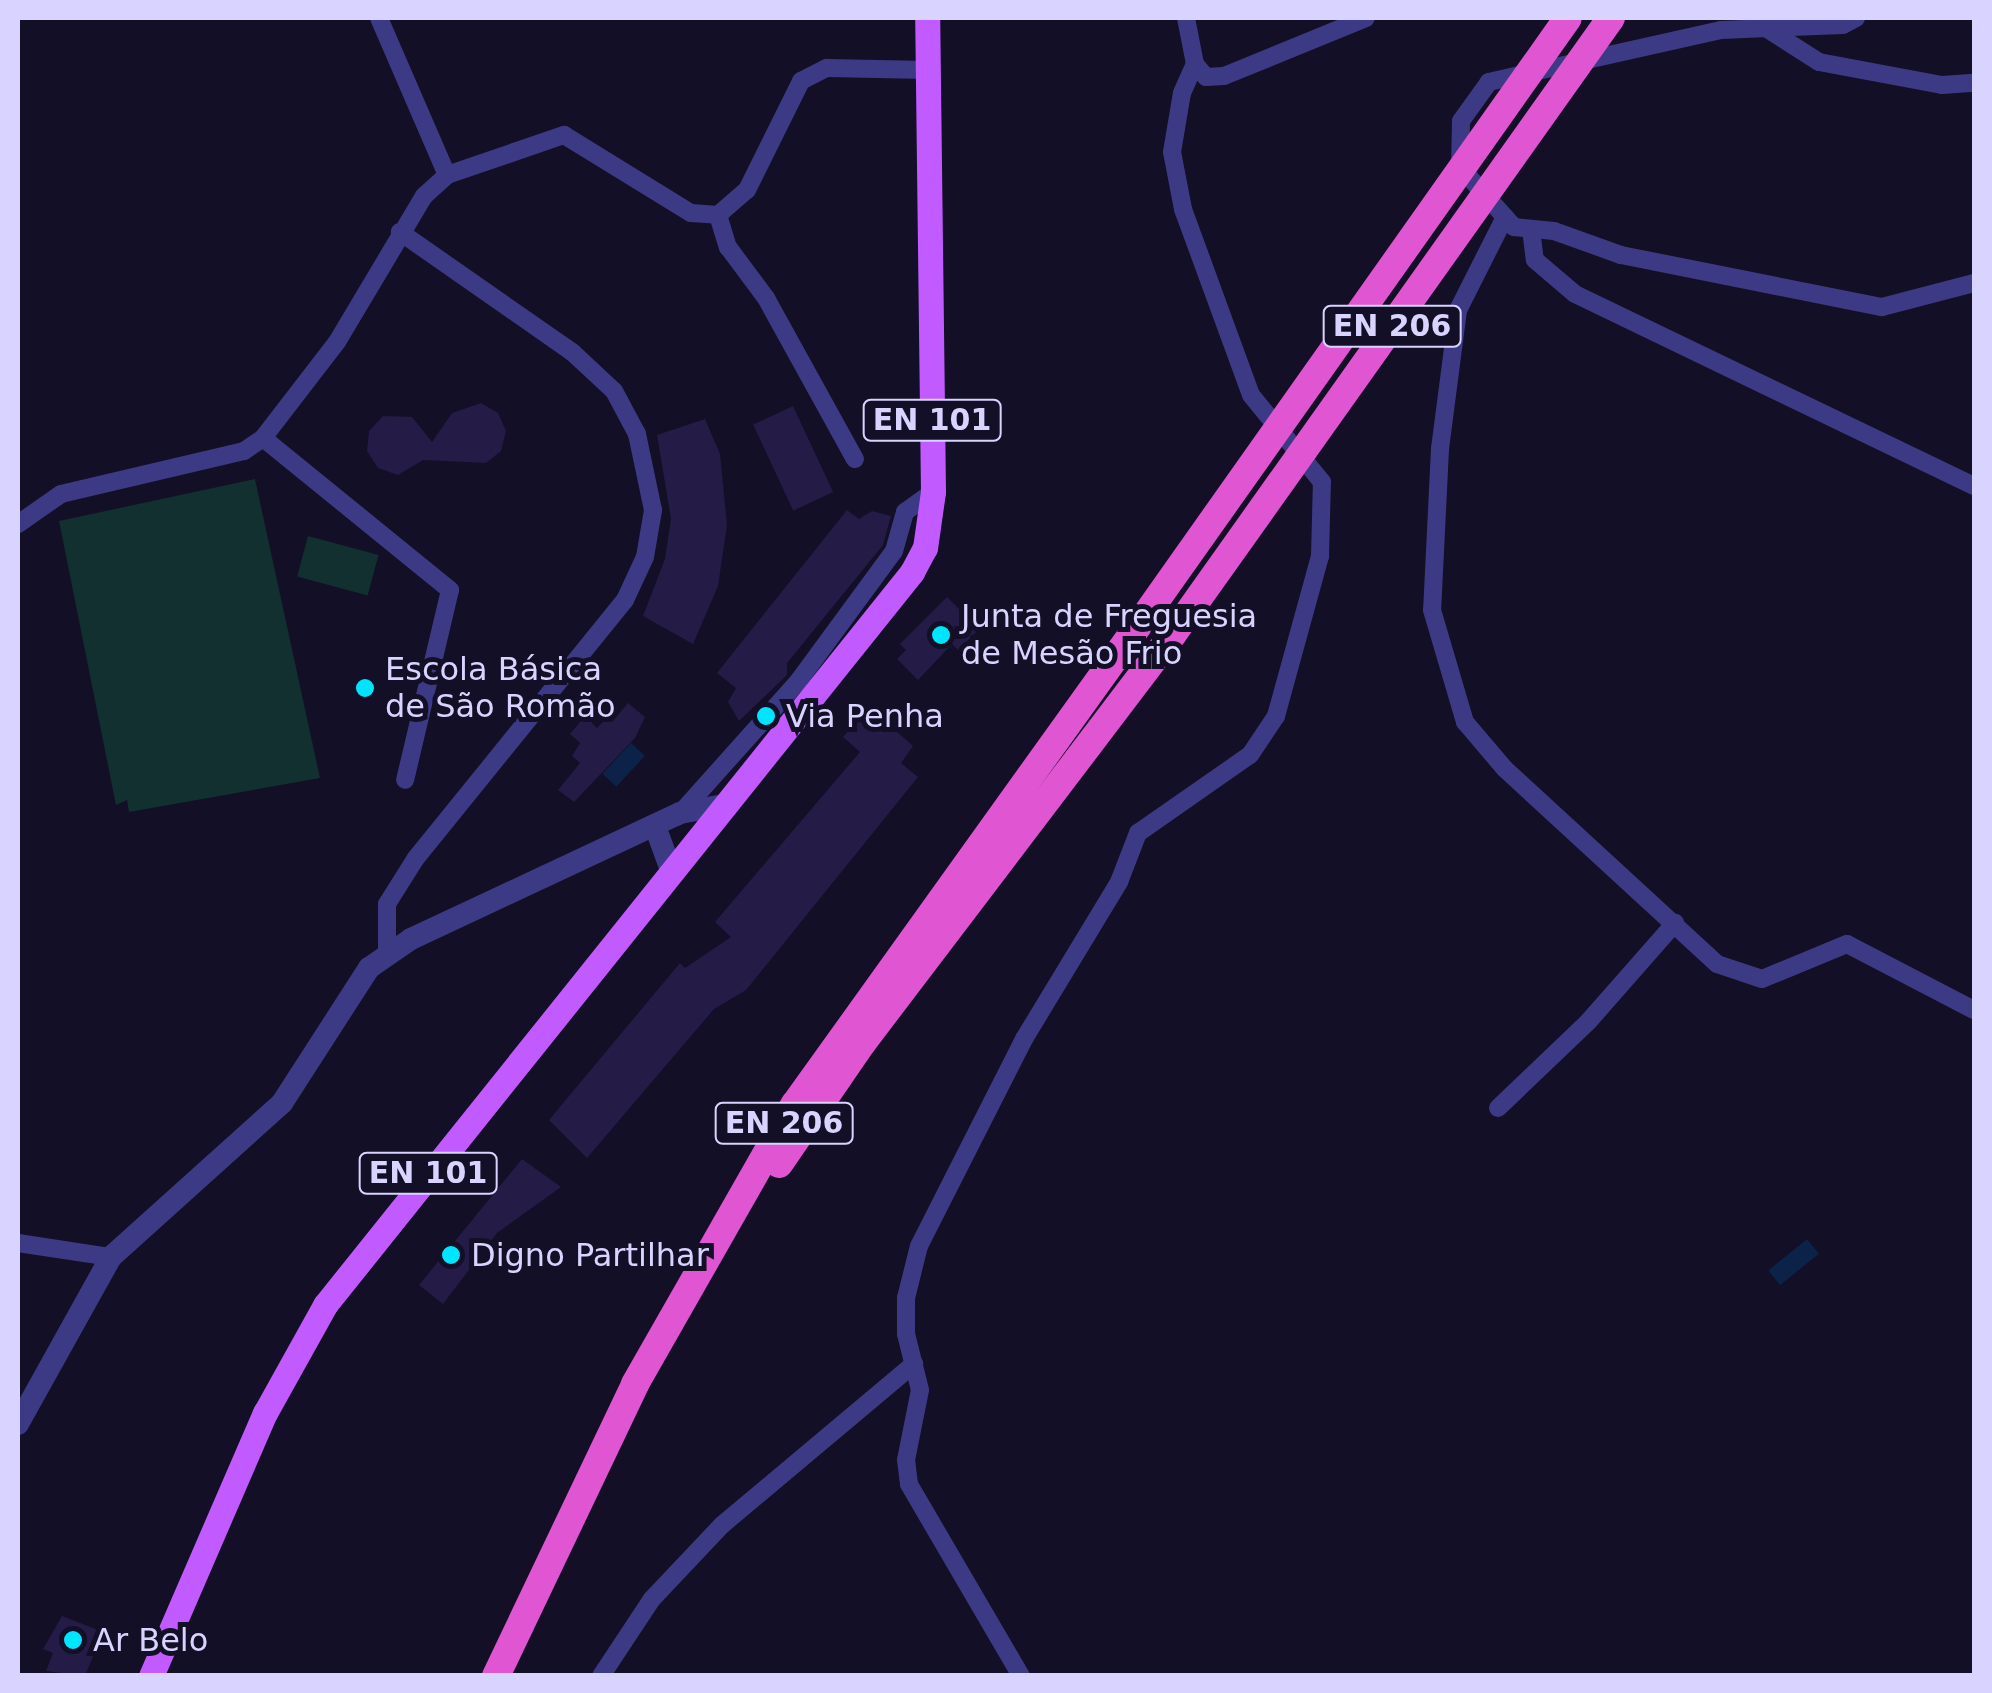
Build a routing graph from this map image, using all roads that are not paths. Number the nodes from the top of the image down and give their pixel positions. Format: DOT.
graph roads {
  1 [pos="379,18"];
  2 [pos="926,18"];
  3 [pos="1186,18"];
  4 [pos="1366,18"];
  5 [pos="1568,18"];
  6 [pos="1611,18"];
  7 [pos="1856,18"];
  8 [pos="1761,25"];
  9 [pos="1196,64"];
  10 [pos="927,70"];
  11 [pos="1974,82"];
  12 [pos="447,175"];
  13 [pos="718,215"];
  14 [pos="1505,217"];
  15 [pos="1531,229"];
  16 [pos="400,232"];
  17 [pos="1974,282"];
  18 [pos="263,438"];
  19 [pos="855,459"];
  20 [pos="1974,486"];
  21 [pos="933,492"];
  22 [pos="18,524"];
  23 [pos="404,780"];
  24 [pos="729,804"];
  25 [pos="680,813"];
  26 [pos="659,837"];
  27 [pos="626,844"];
  28 [pos="692,848"];
  29 [pos="672,873"];
  30 [pos="1674,923"];
  31 [pos="387,953"];
  32 [pos="1974,1010"];
  33 [pos="1498,1108"];
  34 [pos="18,1243"];
  35 [pos="111,1257"];
  36 [pos="914,1364"];
  37 [pos="18,1424"];
  38 [pos="150,1676"];
  39 [pos="496,1676"];
  40 [pos="514,1676"];
  41 [pos="602,1676"];
  42 [pos="1022,1676"];
  1 -- 12 [label="street"];
  2 -- 10 [label="main road, EN 101"];
  3 -- 9 [label="street"];
  4 -- 9 [label="street"];
  5 -- 39 [label="highway, EN 206, bridge"];
  6 -- 40 [label="highway, EN 206, bridge"];
  7 -- 8 [label="street"];
  8 -- 11 [label="street"];
  8 -- 14 [label="street"];
  9 -- 36 [label="street"];
  10 -- 13 [label="street"];
  10 -- 21 [label="main road, EN 101"];
  12 -- 13 [label="street"];
  12 -- 16 [label="street"];
  13 -- 19 [label="street"];
  14 -- 15 [label="street"];
  14 -- 30 [label="street"];
  15 -- 17 [label="street"];
  15 -- 20 [label="street"];
  16 -- 18 [label="street"];
  16 -- 31 [label="street"];
  18 -- 22 [label="street"];
  18 -- 23 [label="street"];
  21 -- 24 [label="main road, EN 101"];
  21 -- 25 [label="street"];
  24 -- 25 [label="street"];
  24 -- 28 [label="main road, EN 101"];
  25 -- 26 [label="street"];
  25 -- 27 [label="street"];
  26 -- 27 [label="street"];
  26 -- 28 [label="street"];
  26 -- 29 [label="street"];
  27 -- 31 [label="street"];
  28 -- 29 [label="main road, EN 101"];
  29 -- 38 [label="main road, EN 101"];
  30 -- 32 [label="street"];
  30 -- 33 [label="street"];
  31 -- 35 [label="street"];
  34 -- 35 [label="street"];
  35 -- 37 [label="street"];
  36 -- 41 [label="street"];
  36 -- 42 [label="street"];
}
